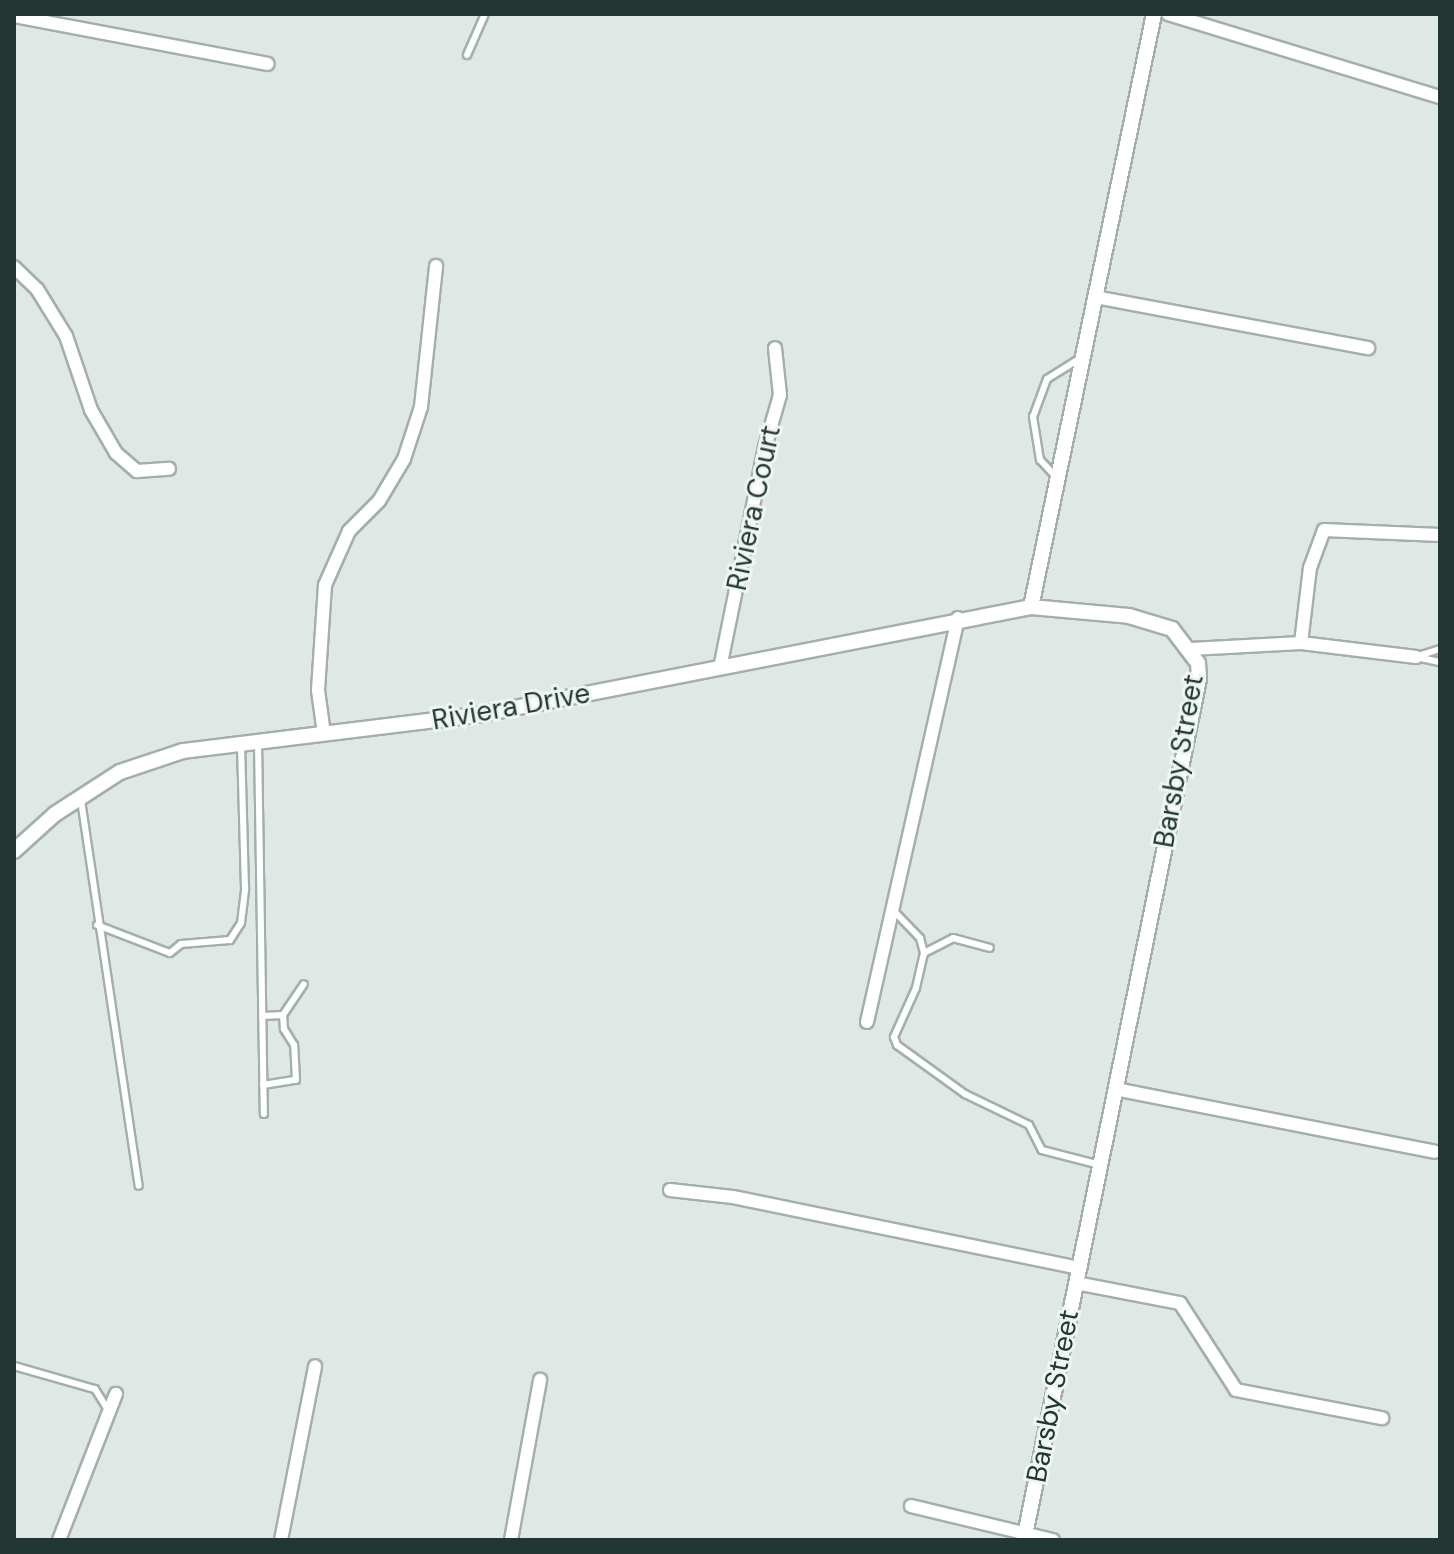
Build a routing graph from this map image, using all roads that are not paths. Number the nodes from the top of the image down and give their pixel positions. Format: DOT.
graph roads {
  1 [pos="485,14"];
  2 [pos="1154,14"];
  3 [pos="1168,14"];
  4 [pos="14,16"];
  5 [pos="467,55"];
  6 [pos="267,64"];
  7 [pos="1440,97"];
  8 [pos="436,266"];
  9 [pos="14,267"];
  10 [pos="1095,297"];
  11 [pos="775,348"];
  12 [pos="1368,348"];
  13 [pos="1083,358"];
  14 [pos="169,469"];
  15 [pos="1058,479"];
  16 [pos="1440,535"];
  17 [pos="1031,607"];
  18 [pos="958,618"];
  19 [pos="1301,643"];
  20 [pos="1191,649"];
  21 [pos="1440,649"];
  22 [pos="1416,657"];
  23 [pos="1440,662"];
  24 [pos="720,668"];
  25 [pos="324,734"];
  26 [pos="258,742"];
  27 [pos="241,744"];
  28 [pos="80,796"];
  29 [pos="14,851"];
  30 [pos="893,910"];
  31 [pos="97,925"];
  32 [pos="990,948"];
  33 [pos="924,953"];
  34 [pos="304,984"];
  35 [pos="283,1015"];
  36 [pos="262,1016"];
  37 [pos="867,1022"];
  38 [pos="263,1085"];
  39 [pos="1115,1089"];
  40 [pos="264,1114"];
  41 [pos="1435,1152"];
  42 [pos="1100,1165"];
  43 [pos="139,1186"];
  44 [pos="670,1190"];
  45 [pos="1078,1276"];
  46 [pos="14,1366"];
  47 [pos="315,1366"];
  48 [pos="540,1380"];
  49 [pos="116,1394"];
  50 [pos="109,1411"];
  51 [pos="1382,1418"];
  52 [pos="911,1506"];
  53 [pos="1025,1537"];
  54 [pos="59,1540"];
  55 [pos="281,1540"];
  56 [pos="511,1540"];
  57 [pos="1053,1540"];
  1 -- 5 [label="lane"];
  2 -- 10 [label="street"];
  3 -- 7 [label="street"];
  4 -- 6 [label="street"];
  8 -- 25 [label="street"];
  9 -- 14 [label="street"];
  10 -- 12 [label="street"];
  10 -- 13 [label="street"];
  11 -- 24 [label="street, Riviera Court"];
  13 -- 15 [label="street"];
  13 -- 15 [label="lane"];
  15 -- 17 [label="street"];
  16 -- 19 [label="street"];
  17 -- 18 [label="street, Riviera Drive"];
  17 -- 20 [label="street, Barsby Street"];
  18 -- 24 [label="street, Riviera Drive"];
  18 -- 30 [label="street"];
  19 -- 20 [label="street"];
  19 -- 22 [label="street"];
  20 -- 39 [label="street, Barsby Street"];
  21 -- 22 [label="lane"];
  22 -- 23 [label="lane"];
  24 -- 25 [label="street, Riviera Drive"];
  25 -- 26 [label="street, Riviera Drive"];
  26 -- 27 [label="street, Riviera Drive"];
  26 -- 36 [label="lane"];
  27 -- 28 [label="street, Riviera Drive"];
  27 -- 31 [label="lane"];
  28 -- 29 [label="street, Riviera Drive"];
  28 -- 31 [label="lane"];
  30 -- 33 [label="lane"];
  30 -- 37 [label="street"];
  31 -- 43 [label="lane"];
  32 -- 33 [label="lane"];
  33 -- 42 [label="lane"];
  34 -- 35 [label="lane"];
  35 -- 36 [label="lane"];
  35 -- 38 [label="lane"];
  36 -- 38 [label="lane"];
  38 -- 40 [label="lane"];
  39 -- 41 [label="street"];
  39 -- 42 [label="street, Barsby Street"];
  42 -- 45 [label="street, Barsby Street"];
  44 -- 45 [label="street"];
  45 -- 51 [label="street"];
  45 -- 53 [label="street, Barsby Street"];
  46 -- 50 [label="lane"];
  47 -- 55 [label="street"];
  48 -- 56 [label="street"];
  49 -- 50 [label="street"];
  50 -- 54 [label="street"];
  52 -- 53 [label="street"];
  53 -- 57 [label="street"];
}
